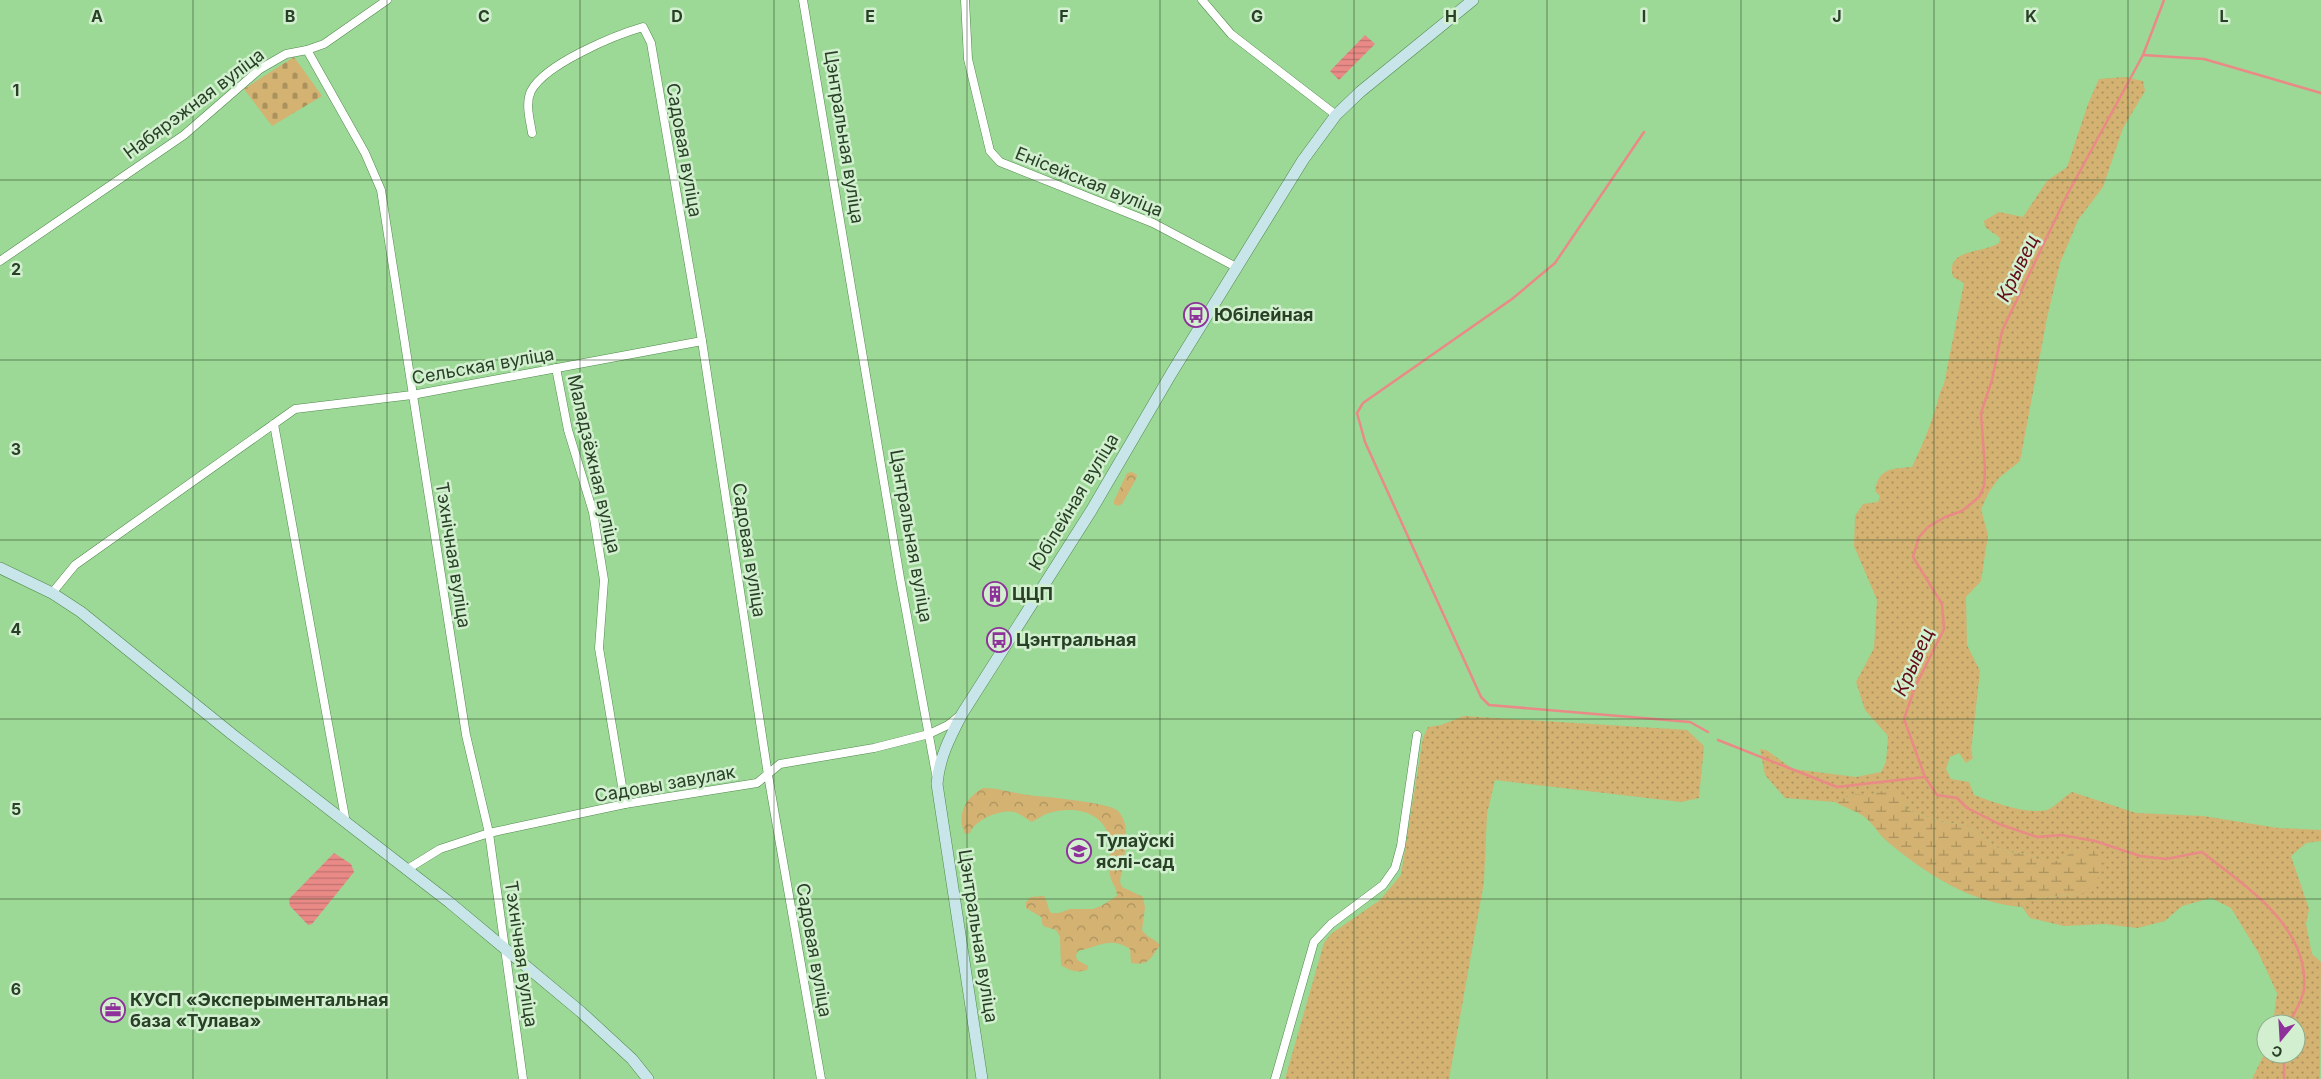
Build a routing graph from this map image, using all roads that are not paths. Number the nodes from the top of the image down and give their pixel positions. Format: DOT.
graph roads {
  1 [pos="387,0"];
  2 [pos="803,0"];
  3 [pos="965,0"];
  4 [pos="1202,0"];
  5 [pos="1473,0"];
  6 [pos="307,50"];
  7 [pos="1336,115"];
  8 [pos="532,133"];
  9 [pos="0,261"];
  10 [pos="1236,268"];
  11 [pos="702,341"];
  12 [pos="556,368"];
  13 [pos="412,395"];
  14 [pos="274,424"];
  15 [pos="0,568"];
  16 [pos="52,593"];
  17 [pos="962,714"];
  18 [pos="929,734"];
  19 [pos="1417,735"];
  20 [pos="768,775"];
  21 [pos="937,784"];
  22 [pos="625,804"];
  23 [pos="346,823"];
  24 [pos="489,833"];
  25 [pos="406,870"];
  26 [pos="504,947"];
  27 [pos="523,1079"];
  28 [pos="648,1079"];
  29 [pos="821,1079"];
  30 [pos="982,1079"];
  31 [pos="1275,1079"];
  1 -- 6 [label="street, Набярэжная вуліца"];
  2 -- 18 [label="street, Цэнтральная вуліца"];
  3 -- 10 [label="street, Енісейская вуліца"];
  4 -- 7 [label="street"];
  5 -- 7 [label="main road, Юбілейная вуліца"];
  6 -- 9 [label="street, Набярэжная вуліца"];
  6 -- 13 [label="street, Тэхнічная вуліца"];
  7 -- 10 [label="main road, Юбілейная вуліца"];
  8 -- 11 [label="street, Садовая вуліца"];
  10 -- 17 [label="main road, Юбілейная вуліца"];
  11 -- 12 [label="street, Сельская вуліца"];
  11 -- 20 [label="street, Садовая вуліца"];
  12 -- 13 [label="street, Сельская вуліца"];
  12 -- 22 [label="street, Маладзёжная вуліца"];
  13 -- 14 [label="street, Сельская вуліца"];
  13 -- 24 [label="street, Тэхнічная вуліца"];
  14 -- 16 [label="street, Сельская вуліца"];
  14 -- 23 [label="street"];
  15 -- 16 [label="main road"];
  16 -- 23 [label="main road"];
  17 -- 18 [label="street, Садовы завулак"];
  17 -- 21 [label="main road, Юбілейная вуліца"];
  18 -- 20 [label="street, Садовы завулак"];
  18 -- 21 [label="street, Цэнтральная вуліца"];
  19 -- 31 [label="street"];
  20 -- 22 [label="street, Садовы завулак"];
  20 -- 29 [label="street, Садовая вуліца"];
  21 -- 30 [label="main road, Цэнтральная вуліца"];
  22 -- 24 [label="street, Садовы завулак"];
  23 -- 25 [label="main road"];
  24 -- 25 [label="street, Садовы завулак"];
  24 -- 26 [label="street, Тэхнічная вуліца"];
  25 -- 26 [label="main road"];
  26 -- 27 [label="street, Тэхнічная вуліца"];
  26 -- 28 [label="main road"];
}
